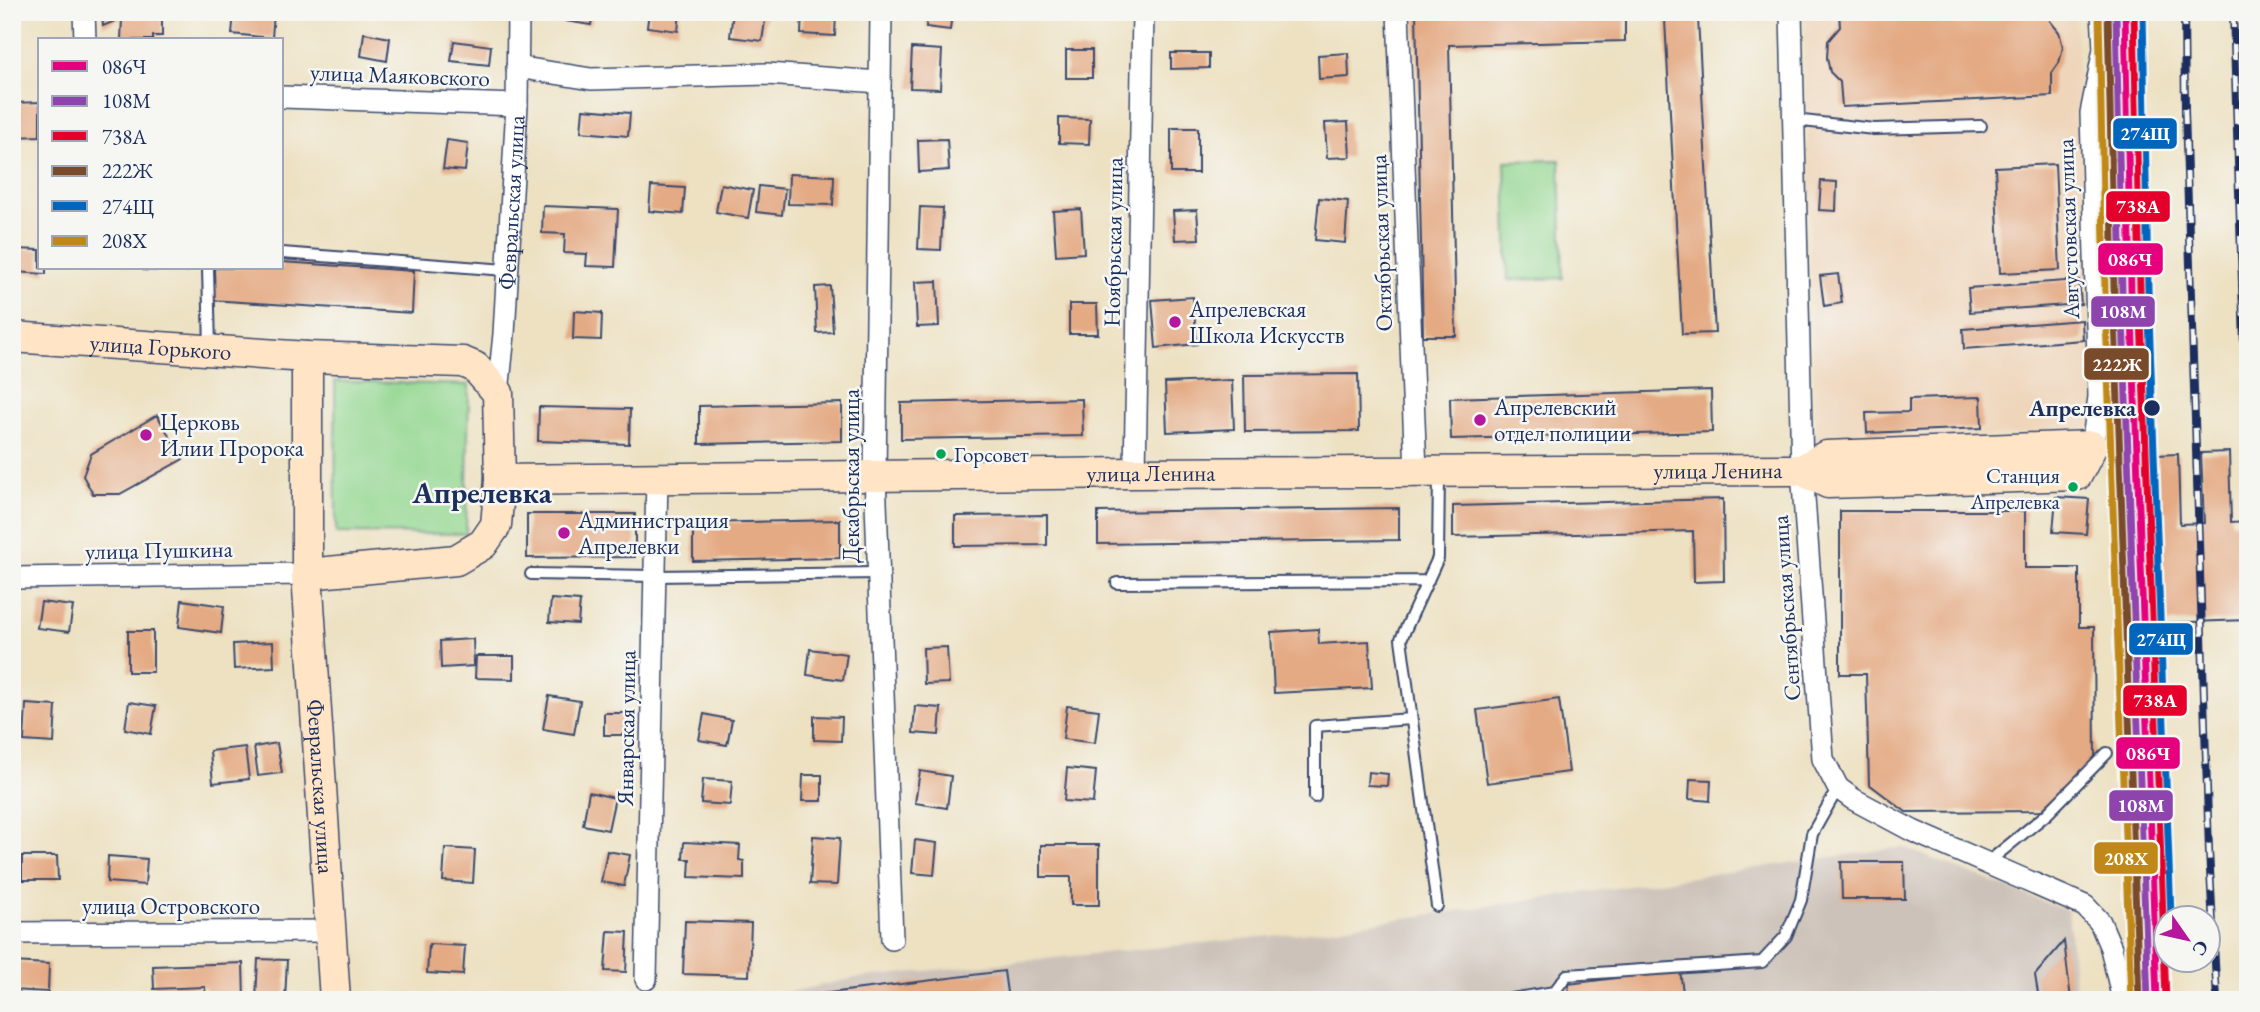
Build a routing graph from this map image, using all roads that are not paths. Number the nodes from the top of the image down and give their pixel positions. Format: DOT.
graph roads {
  1 [pos="84,12"];
  2 [pos="518,12"];
  3 [pos="881,12"];
  4 [pos="1143,12"];
  5 [pos="1398,12"];
  6 [pos="1791,12"];
  7 [pos="2102,12"];
  8 [pos="85,38"];
  9 [pos="517,67"];
  10 [pos="880,82"];
  11 [pos="284,97"];
  12 [pos="517,105"];
  13 [pos="1794,120"];
  14 [pos="1981,127"];
  15 [pos="284,253"];
  16 [pos="208,270"];
  17 [pos="506,270"];
  18 [pos="12,337"];
  19 [pos="210,351"];
  20 [pos="307,357"];
  21 [pos="498,393"];
  22 [pos="2092,446"];
  23 [pos="1802,470"];
  24 [pos="1428,472"];
  25 [pos="1135,473"];
  26 [pos="875,475"];
  27 [pos="657,478"];
  28 [pos="500,480"];
  29 [pos="307,573"];
  30 [pos="877,573"];
  31 [pos="531,575"];
  32 [pos="655,576"];
  33 [pos="12,578"];
  34 [pos="1428,581"];
  35 [pos="1117,583"];
  36 [pos="1411,719"];
  37 [pos="2106,753"];
  38 [pos="1838,788"];
  39 [pos="1315,797"];
  40 [pos="1987,863"];
  41 [pos="1437,906"];
  42 [pos="331,932"];
  43 [pos="12,933"];
  44 [pos="892,939"];
  45 [pos="646,979"];
  46 [pos="335,1000"];
  47 [pos="1506,1000"];
  48 [pos="2123,1000"];
  1 -- 8 [label="street"];
  2 -- 9 [label="street, Февральская улица"];
  3 -- 10 [label="street, Декабрьская улица"];
  4 -- 25 [label="street, Ноябрьская улица"];
  5 -- 24 [label="street, Октябрьская улица"];
  6 -- 13 [label="street, Сентябрьская улица"];
  7 -- 22 [label="street, Августовская улица"];
  9 -- 10 [label="street"];
  9 -- 12 [label="street, Февральская улица"];
  10 -- 26 [label="street, Декабрьская улица"];
  11 -- 12 [label="street, улица Маяковского"];
  12 -- 17 [label="street, Февральская улица"];
  13 -- 14 [label="lane"];
  13 -- 23 [label="street, Сентябрьская улица"];
  15 -- 17 [label="lane"];
  16 -- 19 [label="lane"];
  17 -- 21 [label="street, Февральская улица"];
  18 -- 19 [label="street, улица Горького"];
  19 -- 20 [label="street, улица Горького"];
  20 -- 21 [label="street, улица Горького"];
  20 -- 29 [label="street, Февральская улица"];
  21 -- 28 [label="street"];
  22 -- 23 [label="street, улица Ленина"];
  23 -- 24 [label="street, улица Ленина"];
  23 -- 38 [label="street, Сентябрьская улица"];
  24 -- 25 [label="street, улица Ленина"];
  24 -- 34 [label="lane"];
  25 -- 26 [label="street, улица Ленина"];
  26 -- 27 [label="street, улица Ленина"];
  26 -- 30 [label="street, Декабрьская улица"];
  27 -- 28 [label="street, улица Ленина"];
  27 -- 32 [label="street, Январская улица"];
  28 -- 29 [label="street"];
  29 -- 33 [label="street, улица Пушкина"];
  29 -- 42 [label="street, Февральская улица"];
  30 -- 32 [label="lane"];
  30 -- 44 [label="street, Декабрьская улица"];
  31 -- 32 [label="lane"];
  32 -- 45 [label="street, Январская улица"];
  34 -- 35 [label="lane"];
  34 -- 36 [label="lane"];
  36 -- 39 [label="lane"];
  36 -- 41 [label="lane"];
  37 -- 40 [label="lane"];
  38 -- 40 [label="street"];
  38 -- 47 [label="lane"];
  40 -- 48 [label="street"];
  42 -- 43 [label="street, улица Островского"];
  42 -- 46 [label="street, Февральская улица"];
}
